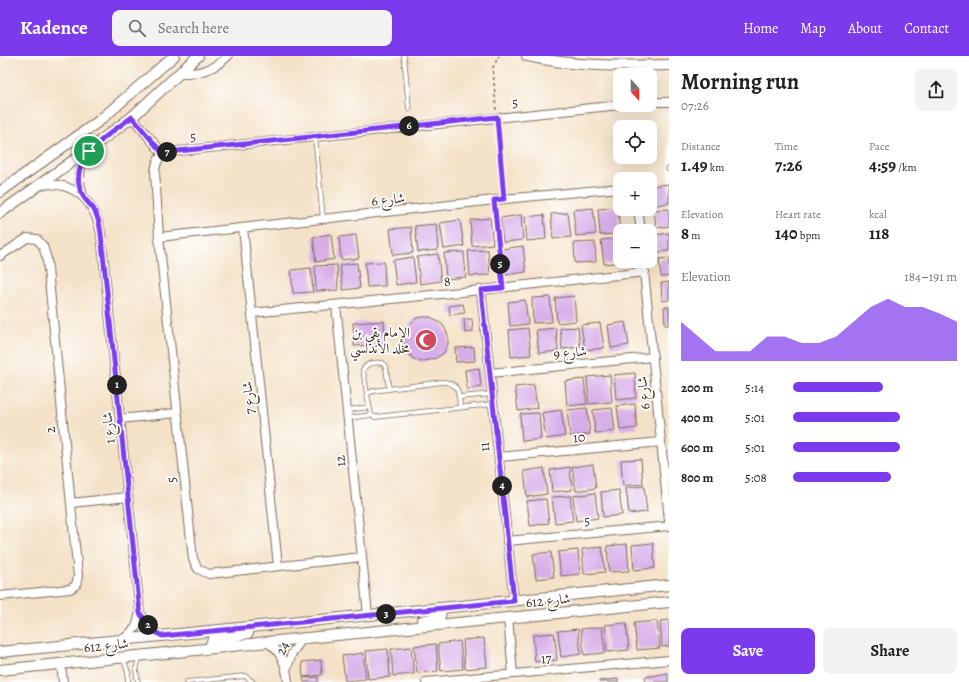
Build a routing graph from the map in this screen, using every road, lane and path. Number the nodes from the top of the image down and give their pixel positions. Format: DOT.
graph roads {
  1 [pos="174,56"];
  2 [pos="188,56"];
  3 [pos="198,56"];
  4 [pos="228,56"];
  5 [pos="404,56"];
  6 [pos="499,56"];
  7 [pos="527,56"];
  8 [pos="669,65"];
  9 [pos="180,73"];
  10 [pos="657,102"];
  11 [pos="669,102"];
  12 [pos="144,106"];
  13 [pos="613,106"];
  14 [pos="409,109"];
  15 [pos="132,117"];
  16 [pos="497,117"];
  17 [pos="315,136"];
  18 [pos="95,145"];
  19 [pos="163,154"];
  20 [pos="40,185"];
  21 [pos="613,189"];
  22 [pos="0,192"];
  23 [pos="83,197"];
  24 [pos="504,199"];
  25 [pos="494,200"];
  26 [pos="0,213"];
  27 [pos="323,220"];
  28 [pos="243,228"];
  29 [pos="159,237"];
  30 [pos="0,256"];
  31 [pos="645,268"];
  32 [pos="645,272"];
  33 [pos="503,288"];
  34 [pos="481,290"];
  35 [pos="336,305"];
  36 [pos="252,313"];
  37 [pos="653,357"];
  38 [pos="490,373"];
  39 [pos="390,389"];
  40 [pos="367,394"];
  41 [pos="492,394"];
  42 [pos="460,397"];
  43 [pos="493,404"];
  44 [pos="369,407"];
  45 [pos="460,407"];
  46 [pos="177,413"];
  47 [pos="348,414"];
  48 [pos="371,415"];
  49 [pos="120,420"];
  50 [pos="661,442"];
  51 [pos="499,457"];
  52 [pos="128,497"];
  53 [pos="71,504"];
  54 [pos="669,522"];
  55 [pos="669,526"];
  56 [pos="507,541"];
  57 [pos="362,558"];
  58 [pos="278,566"];
  59 [pos="669,585"];
  60 [pos="0,596"];
  61 [pos="669,597"];
  62 [pos="514,601"];
  63 [pos="669,602"];
  64 [pos="655,603"];
  65 [pos="436,608"];
  66 [pos="140,613"];
  67 [pos="368,615"];
  68 [pos="508,618"];
  69 [pos="271,625"];
  70 [pos="377,632"];
  71 [pos="162,636"];
  72 [pos="303,638"];
  73 [pos="123,640"];
  74 [pos="267,642"];
  75 [pos="215,648"];
  76 [pos="29,650"];
  77 [pos="0,652"];
  78 [pos="139,656"];
  79 [pos="122,657"];
  80 [pos="0,658"];
  81 [pos="669,660"];
  82 [pos="61,664"];
  83 [pos="0,670"];
  84 [pos="287,671"];
  85 [pos="513,674"];
  86 [pos="63,682"];
  87 [pos="128,682"];
  88 [pos="138,682"];
  89 [pos="187,682"];
  90 [pos="253,682"];
  91 [pos="288,682"];
  92 [pos="426,682"];
  1 -- 22 [label="street"];
  2 -- 12 [label="street"];
  3 -- 9 [label="street"];
  4 -- 9 [label="street"];
  5 -- 14 [label="lane"];
  6 -- 16 [label="path"];
  7 -- 8 [label="street"];
  9 -- 12 [label="street"];
  10 -- 11 [label="street"];
  12 -- 15 [label="street"];
  13 -- 16 [label="street, 5"];
  15 -- 18 [label="street"];
  15 -- 19 [label="street"];
  16 -- 17 [label="street, 5"];
  16 -- 24 [label="path"];
  17 -- 19 [label="street, 5"];
  17 -- 27 [label="lane"];
  18 -- 20 [label="street"];
  18 -- 23 [label="street, شارع 1"];
  19 -- 29 [label="street, 5"];
  20 -- 23 [label="street, شارع 1"];
  20 -- 26 [label="street"];
  21 -- 24 [label="street, شارع 6"];
  23 -- 49 [label="street, شارع 1"];
  24 -- 25 [label="street, شارع 6"];
  25 -- 27 [label="street, شارع 6"];
  25 -- 33 [label="path"];
  27 -- 28 [label="street, شارع 6"];
  28 -- 29 [label="street, شارع 6"];
  28 -- 36 [label="street, شارع 7"];
  29 -- 46 [label="street, 5"];
  30 -- 53 [label="street, 2"];
  31 -- 32 [label="street, شارع 6"];
  32 -- 33 [label="street, 8"];
  32 -- 37 [label="street, شارع 6"];
  33 -- 34 [label="street, 8"];
  34 -- 35 [label="street, 8"];
  34 -- 38 [label="street, 11"];
  35 -- 36 [label="street, 8"];
  35 -- 47 [label="street, 12"];
  36 -- 58 [label="street, شارع 7"];
  37 -- 38 [label="street, شارع 9"];
  37 -- 50 [label="street, شارع 6"];
  38 -- 41 [label="street, 11"];
  39 -- 40 [label="lane"];
  39 -- 40 [label="lane"];
  39 -- 42 [label="lane"];
  40 -- 44 [label="lane"];
  41 -- 42 [label="lane"];
  41 -- 43 [label="street, 11"];
  42 -- 45 [label="lane"];
  43 -- 45 [label="lane"];
  43 -- 51 [label="street, 11"];
  44 -- 47 [label="lane"];
  44 -- 48 [label="lane"];
  45 -- 48 [label="lane"];
  46 -- 49 [label="street"];
  46 -- 58 [label="street, 5"];
  47 -- 48 [label="lane"];
  47 -- 57 [label="street, 12"];
  49 -- 52 [label="street, شارع 1"];
  50 -- 51 [label="street, 10"];
  50 -- 54 [label="street, شارع 6"];
  51 -- 56 [label="street, 11"];
  52 -- 53 [label="street"];
  52 -- 66 [label="street, شارع 1"];
  53 -- 60 [label="street, 2"];
  55 -- 56 [label="street, 5"];
  56 -- 62 [label="street, 11"];
  57 -- 58 [label="street"];
  57 -- 67 [label="street, 12"];
  59 -- 62 [label="street, شارع 612"];
  61 -- 64 [label="street"];
  62 -- 65 [label="street, شارع 612"];
  63 -- 64 [label="street, شارع 612"];
  64 -- 68 [label="street, شارع 612"];
  65 -- 67 [label="street, شارع 612"];
  65 -- 70 [label="street"];
  66 -- 71 [label="street, شارع 1"];
  66 -- 73 [label="street, شارع 1"];
  67 -- 69 [label="street, شارع 612"];
  68 -- 70 [label="street, شارع 612"];
  68 -- 85 [label="street"];
  69 -- 71 [label="street, شارع 612"];
  69 -- 75 [label="street"];
  70 -- 72 [label="street, شارع 612"];
  71 -- 73 [label="street, شارع 612"];
  72 -- 74 [label="street, شارع 612"];
  72 -- 84 [label="street, 24"];
  73 -- 76 [label="street, شارع 612"];
  74 -- 75 [label="street, شارع 612"];
  74 -- 84 [label="street, 24"];
  75 -- 78 [label="street, شارع 612"];
  76 -- 77 [label="street, شارع 612"];
  76 -- 80 [label="street"];
  78 -- 79 [label="street, شارع 612"];
  78 -- 88 [label="lane"];
  79 -- 82 [label="street, شارع 612"];
  79 -- 87 [label="lane"];
  81 -- 85 [label="street, 17"];
  82 -- 83 [label="street, شارع 612"];
  82 -- 86 [label="street"];
  84 -- 91 [label="street, 24"];
  85 -- 92 [label="street, 17"];
  89 -- 90 [label="lane"];
}
